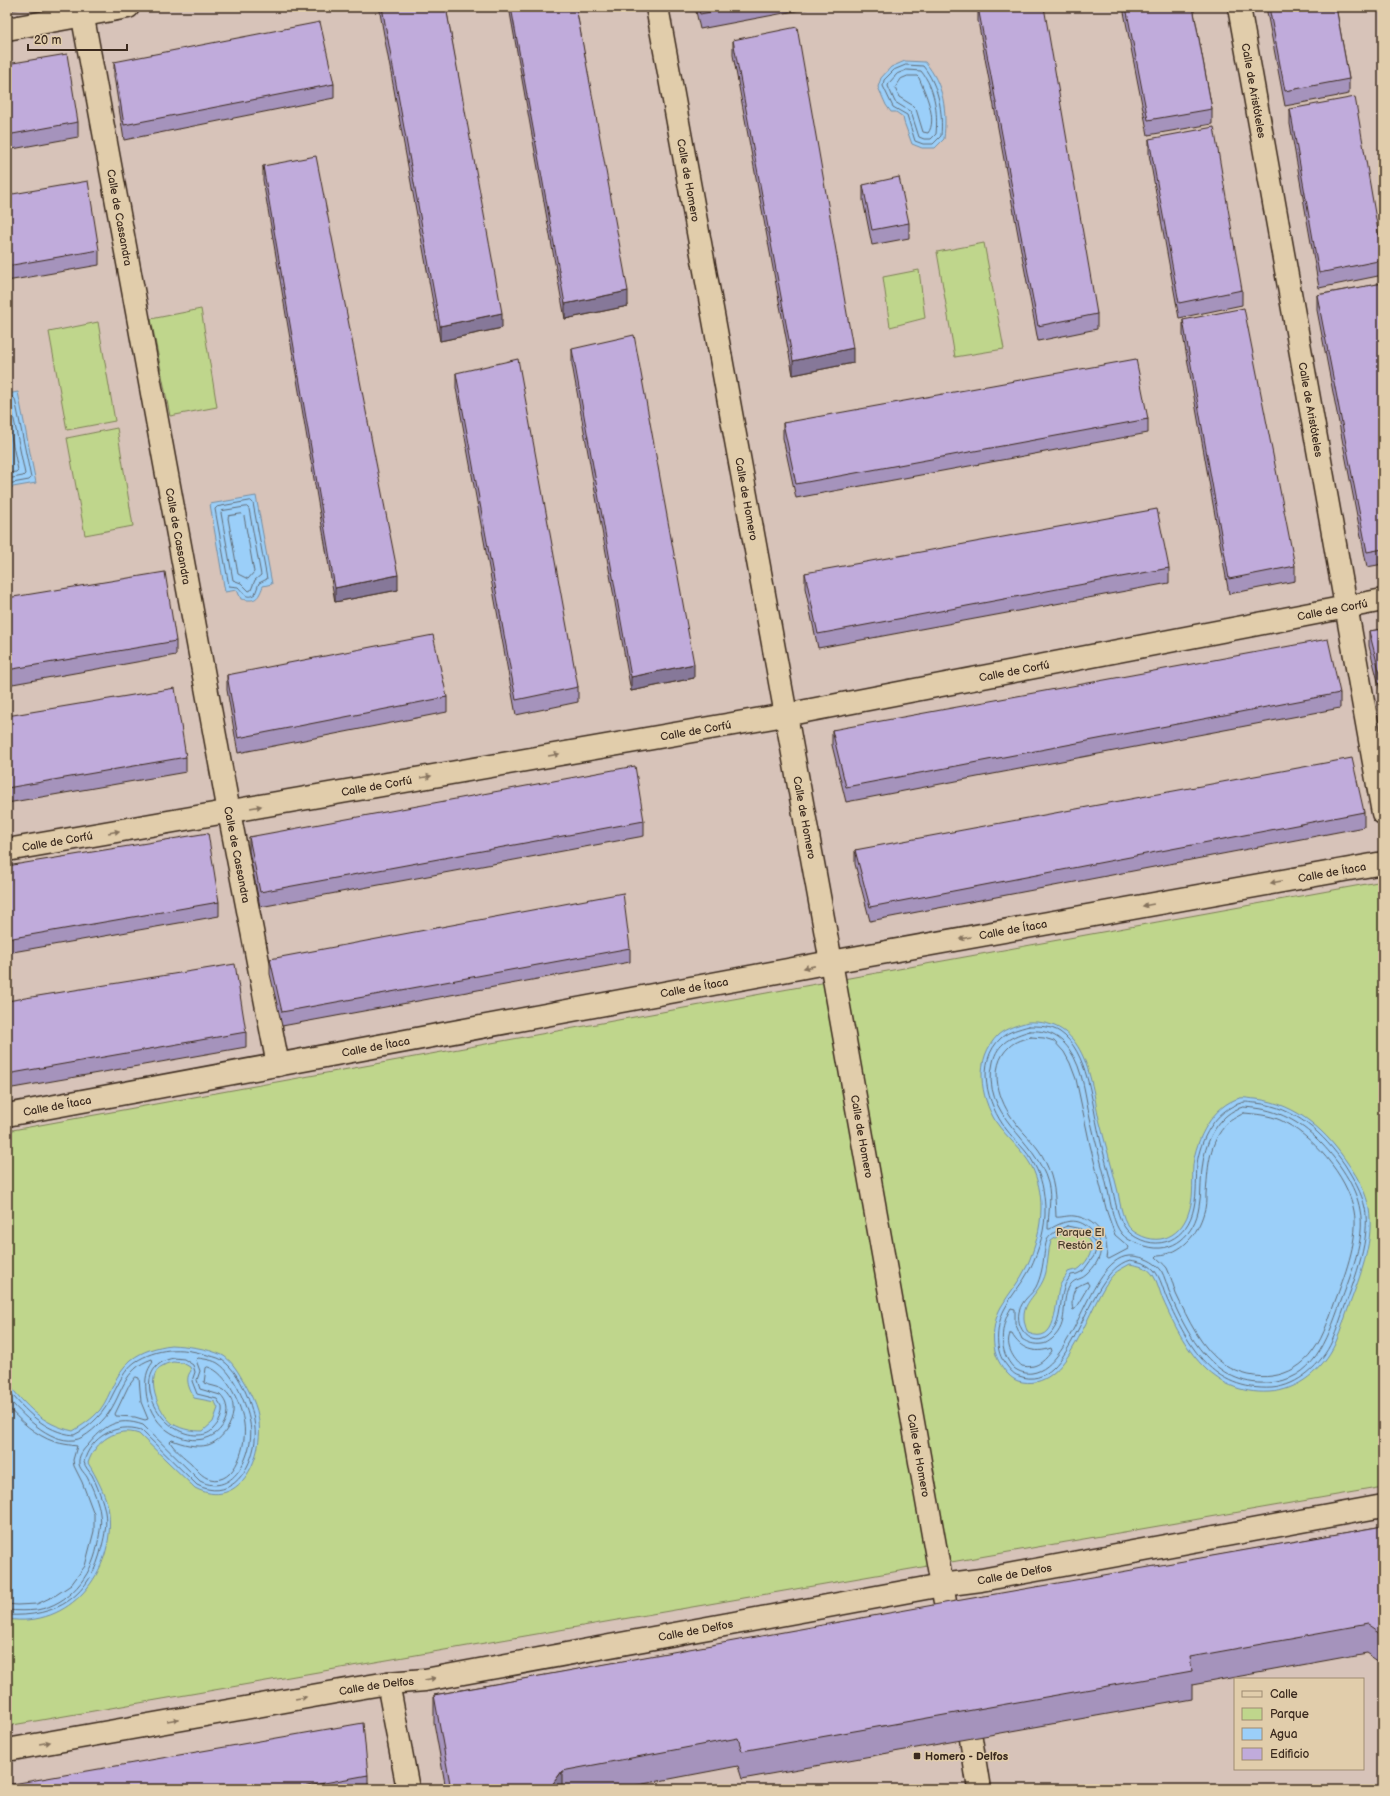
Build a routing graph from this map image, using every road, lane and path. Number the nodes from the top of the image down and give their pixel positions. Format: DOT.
graph roads {
  1 [pos="128,7"];
  2 [pos="657,7"];
  3 [pos="1239,7"];
  4 [pos="82,11"];
  5 [pos="7,29"];
  6 [pos="1383,600"];
  7 [pos="1346,607"];
  8 [pos="785,715"];
  9 [pos="229,812"];
  10 [pos="1383,813"];
  11 [pos="7,850"];
  12 [pos="1383,863"];
  13 [pos="831,962"];
  14 [pos="278,1065"];
  15 [pos="7,1115"];
  16 [pos="1383,1506"];
  17 [pos="942,1585"];
  18 [pos="950,1630"];
  19 [pos="388,1683"];
  20 [pos="971,1739"];
  21 [pos="7,1750"];
  22 [pos="408,1789"];
  23 [pos="979,1789"];
  1 -- 4 [label="street"];
  2 -- 8 [label="street, Calle de Homero"];
  3 -- 7 [label="street, Calle de Aristóteles"];
  4 -- 5 [label="street"];
  4 -- 9 [label="street, Calle de Cassandra"];
  6 -- 7 [label="street, Calle de Corfú"];
  7 -- 8 [label="street, Calle de Corfú"];
  7 -- 10 [label="street, Calle de Aristóteles"];
  9 -- 8 [label="street, Calle de Corfú, one-way"];
  8 -- 13 [label="street, Calle de Homero"];
  11 -- 9 [label="street, Calle de Corfú, one-way"];
  9 -- 14 [label="street, Calle de Cassandra"];
  12 -- 13 [label="street, Calle de Ítaca, one-way"];
  13 -- 14 [label="street, Calle de Ítaca, one-way"];
  13 -- 17 [label="street, Calle de Homero"];
  14 -- 15 [label="street, Calle de Ítaca"];
  16 -- 17 [label="street, Calle de Delfos"];
  17 -- 18 [label="street, Calle de Homero"];
  19 -- 17 [label="street, Calle de Delfos, one-way"];
  21 -- 19 [label="street, Calle de Delfos, one-way"];
  19 -- 22 [label="street"];
  20 -- 23 [label="street"];
}
